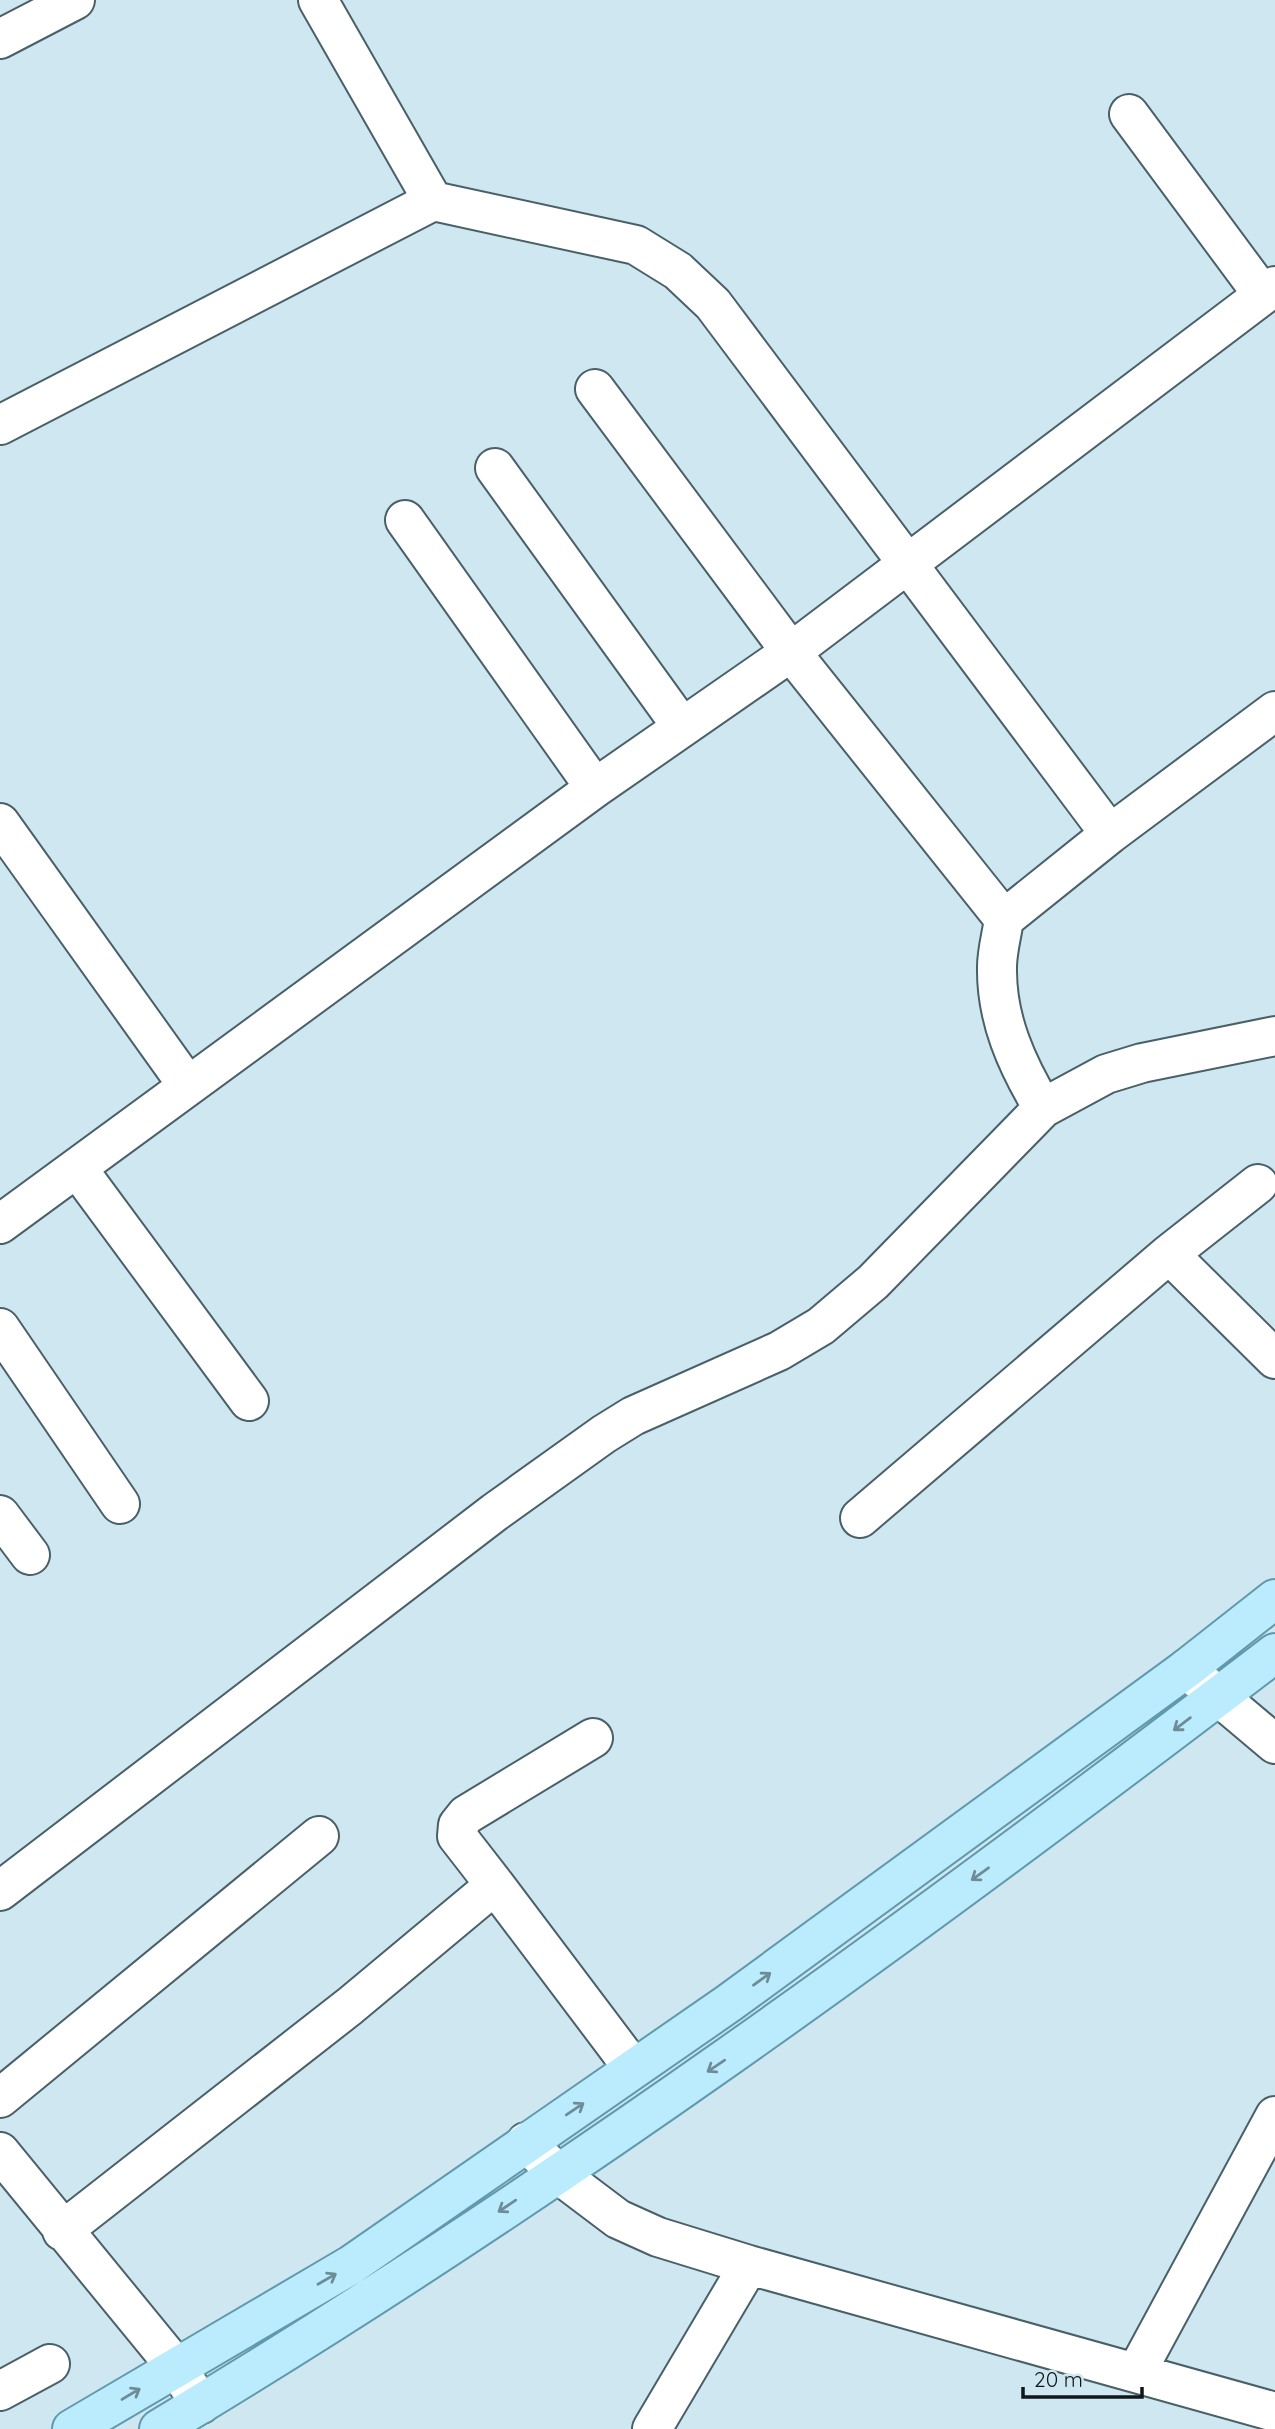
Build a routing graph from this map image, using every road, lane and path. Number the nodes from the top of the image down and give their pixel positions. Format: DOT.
graph roads {
  1 [pos="75,0"];
  2 [pos="317,0"];
  3 [pos="0,39"];
  4 [pos="1129,114"];
  5 [pos="433,201"];
  6 [pos="1269,291"];
  7 [pos="595,389"];
  8 [pos="0,425"];
  9 [pos="495,468"];
  10 [pos="405,520"];
  11 [pos="908,561"];
  12 [pos="790,652"];
  13 [pos="1275,711"];
  14 [pos="682,727"];
  15 [pos="595,788"];
  16 [pos="0,823"];
  17 [pos="1110,834"];
  18 [pos="1004,919"];
  19 [pos="1275,1036"];
  20 [pos="188,1086"];
  21 [pos="1043,1108"];
  22 [pos="77,1168"];
  23 [pos="1258,1184"];
  24 [pos="0,1224"];
  25 [pos="1168,1254"];
  26 [pos="0,1328"];
  27 [pos="1275,1359"];
  28 [pos="249,1401"];
  29 [pos="120,1504"];
  30 [pos="0,1515"];
  31 [pos="860,1518"];
  32 [pos="30,1555"];
  33 [pos="1275,1599"];
  34 [pos="1275,1653"];
  35 [pos="1186,1669"];
  36 [pos="1219,1695"];
  37 [pos="593,1738"];
  38 [pos="1275,1744"];
  39 [pos="993,1811"];
  40 [pos="319,1836"];
  41 [pos="1021,1844"];
  42 [pos="495,1885"];
  43 [pos="0,1891"];
  44 [pos="633,2068"];
  45 [pos="0,2098"];
  46 [pos="1275,2116"];
  47 [pos="526,2142"];
  48 [pos="0,2152"];
  49 [pos="557,2173"];
  50 [pos="62,2231"];
  51 [pos="748,2266"];
  52 [pos="50,2364"];
  53 [pos="176,2367"];
  54 [pos="1136,2373"];
  55 [pos="0,2391"];
  56 [pos="201,2404"];
  57 [pos="1275,2412"];
  58 [pos="72,2429"];
  59 [pos="159,2429"];
  60 [pos="652,2429"];
  1 -- 3 [label="street"];
  2 -- 5 [label="street"];
  4 -- 6 [label="street"];
  5 -- 8 [label="street"];
  5 -- 11 [label="street"];
  6 -- 11 [label="street"];
  7 -- 12 [label="street"];
  9 -- 14 [label="street"];
  10 -- 15 [label="street"];
  11 -- 12 [label="street"];
  11 -- 17 [label="street"];
  12 -- 14 [label="street"];
  12 -- 18 [label="street"];
  13 -- 17 [label="street"];
  14 -- 15 [label="street"];
  15 -- 20 [label="street"];
  16 -- 20 [label="street"];
  17 -- 18 [label="street"];
  18 -- 21 [label="street"];
  19 -- 21 [label="street"];
  20 -- 22 [label="street"];
  21 -- 43 [label="street"];
  22 -- 24 [label="street"];
  22 -- 28 [label="street"];
  23 -- 25 [label="street"];
  25 -- 27 [label="street"];
  25 -- 31 [label="street"];
  26 -- 29 [label="street"];
  30 -- 32 [label="street"];
  33 -- 35 [label="main road"];
  34 -- 36 [label="main road"];
  35 -- 36 [label="street"];
  35 -- 39 [label="main road"];
  36 -- 38 [label="street"];
  36 -- 41 [label="main road, one-way"];
  37 -- 42 [label="street"];
  39 -- 41 [label="main road"];
  44 -- 39 [label="main road, one-way"];
  40 -- 45 [label="street"];
  41 -- 49 [label="main road, one-way"];
  42 -- 44 [label="street"];
  42 -- 50 [label="street"];
  47 -- 44 [label="main road, one-way"];
  46 -- 54 [label="street"];
  47 -- 49 [label="street"];
  53 -- 47 [label="main road, one-way"];
  48 -- 50 [label="street"];
  49 -- 51 [label="street"];
  49 -- 56 [label="main road, one-way"];
  50 -- 53 [label="street"];
  51 -- 54 [label="street"];
  51 -- 60 [label="street"];
  52 -- 55 [label="street"];
  53 -- 56 [label="street"];
  58 -- 53 [label="main road, one-way"];
  54 -- 57 [label="street"];
  56 -- 59 [label="main road"];
}
